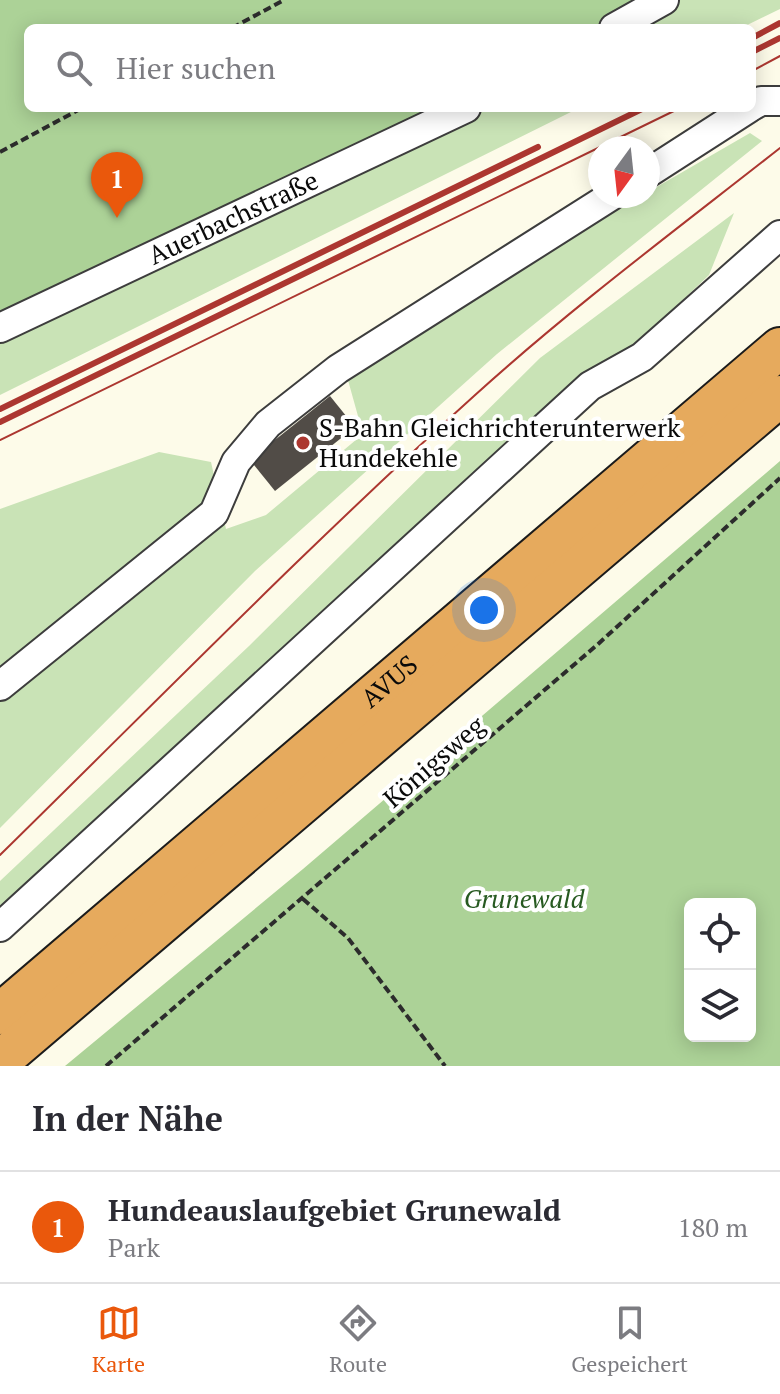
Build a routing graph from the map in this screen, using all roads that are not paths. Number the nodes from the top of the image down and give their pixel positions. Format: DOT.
graph roads {
  1 [pos="664,0"];
  2 [pos="621,24"];
  3 [pos="780,101"];
  4 [pos="756,104"];
  5 [pos="458,112"];
  6 [pos="742,112"];
  7 [pos="660,165"];
  8 [pos="592,208"];
  9 [pos="780,215"];
  10 [pos="780,235"];
  11 [pos="0,328"];
  12 [pos="780,348"];
  13 [pos="590,386"];
  14 [pos="780,396"];
  15 [pos="0,686"];
  16 [pos="0,927"];
  17 [pos="0,1014"];
  18 [pos="0,1061"];
  1 -- 2 [label="lane"];
  3 -- 4 [label="lane"];
  5 -- 11 [label="lane, Auerbachstraße"];
  6 -- 7 [label="lane"];
  8 -- 15 [label="lane"];
  9 -- 13 [label="lane"];
  10 -- 13 [label="lane"];
  12 -- 17 [label="highway, AVUS"];
  13 -- 16 [label="lane"];
  14 -- 18 [label="highway, AVUS"];
}
